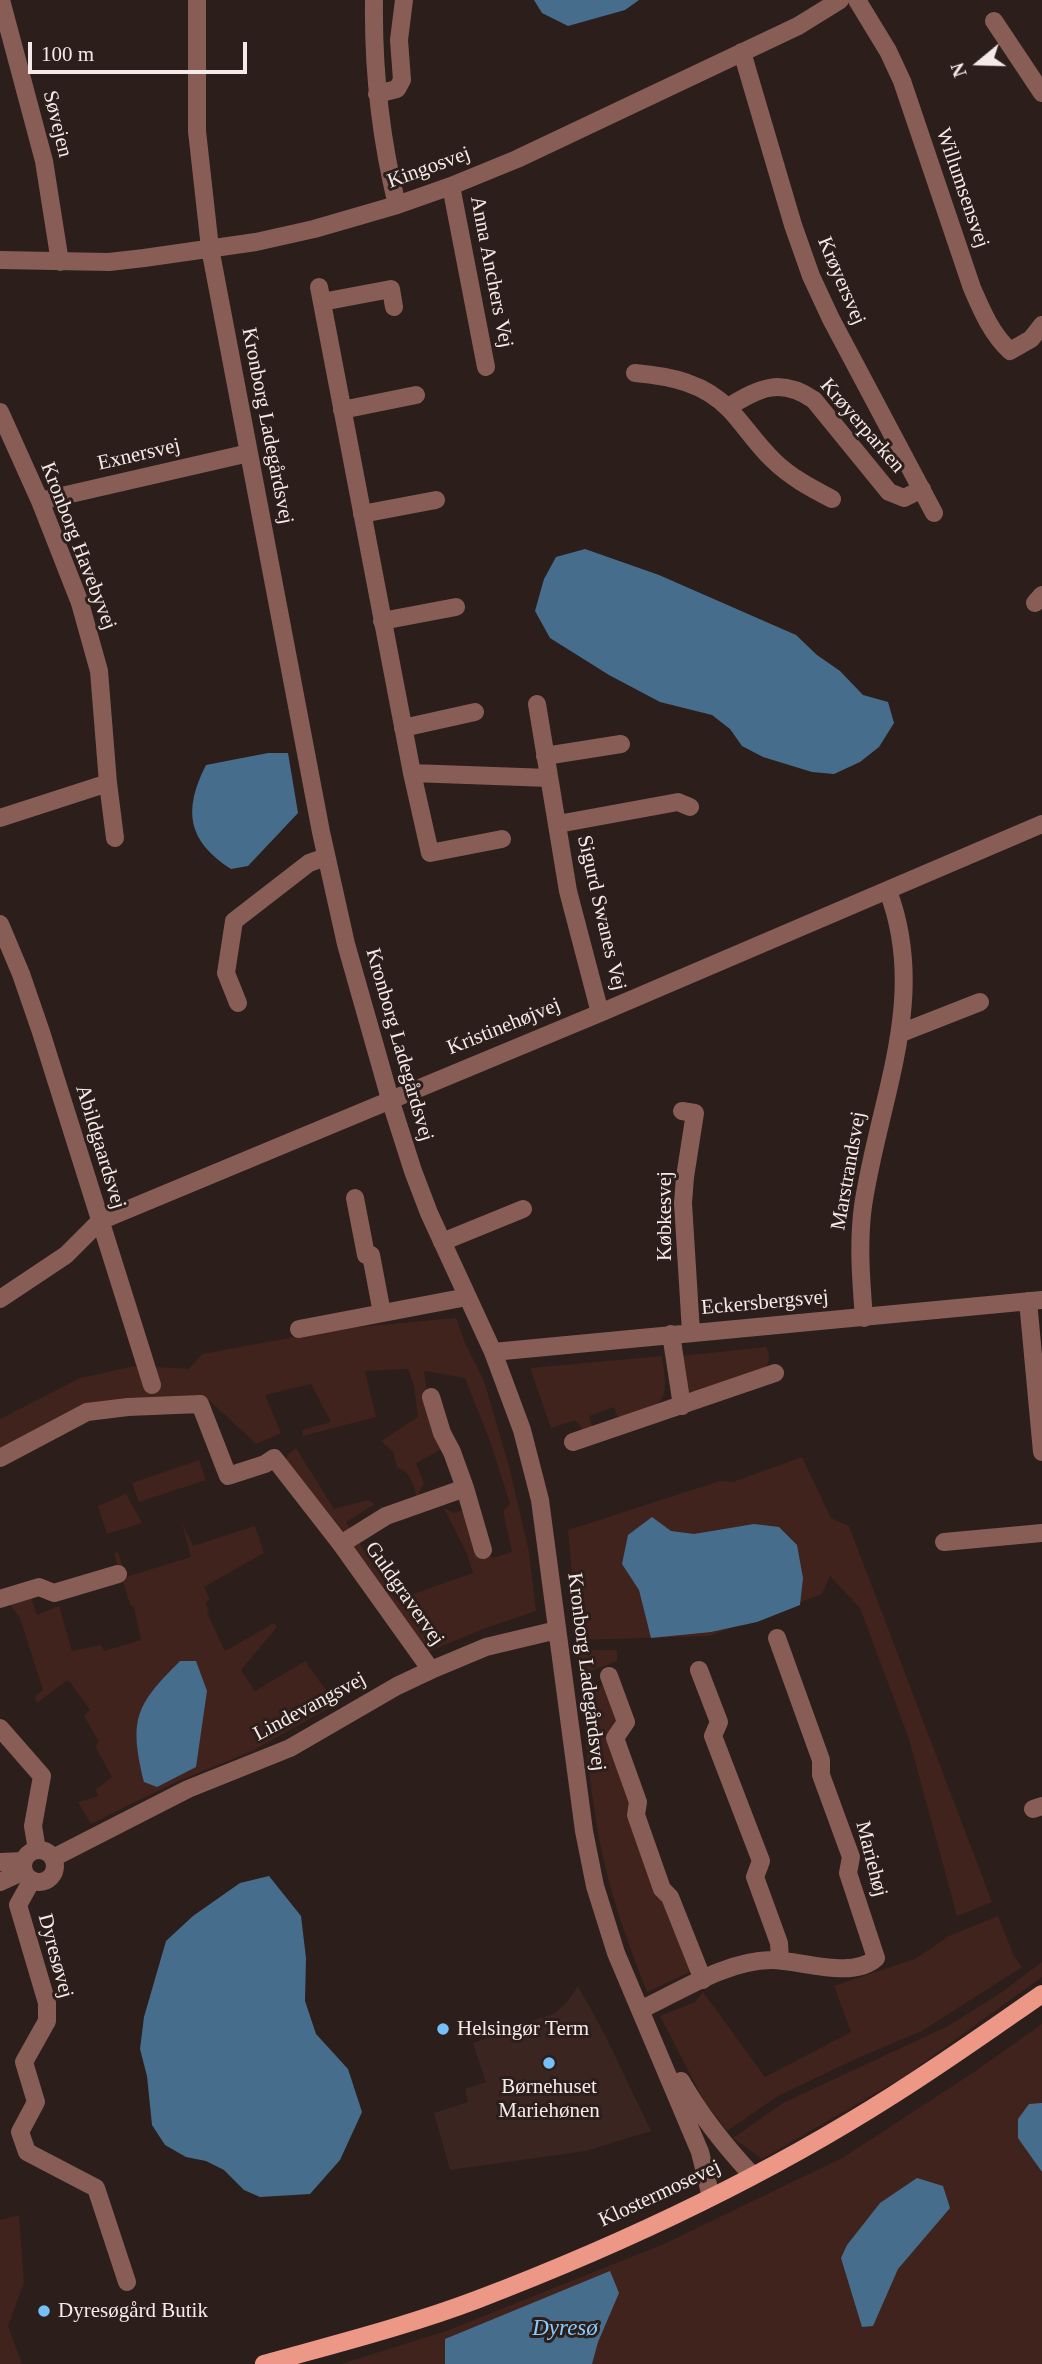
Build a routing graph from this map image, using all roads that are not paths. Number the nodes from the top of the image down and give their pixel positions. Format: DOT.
graph roads {
  1 [pos="1,0"];
  2 [pos="197,0"];
  3 [pos="374,0"];
  4 [pos="404,0"];
  5 [pos="840,0"];
  6 [pos="858,0"];
  7 [pos="994,21"];
  8 [pos="742,52"];
  9 [pos="1042,93"];
  10 [pos="377,94"];
  11 [pos="451,186"];
  12 [pos="397,205"];
  13 [pos="210,248"];
  14 [pos="0,260"];
  15 [pos="60,262"];
  16 [pos="394,307"];
  17 [pos="1042,325"];
  18 [pos="486,367"];
  19 [pos="635,373"];
  20 [pos="416,395"];
  21 [pos="728,407"];
  22 [pos="342,410"];
  23 [pos="0,412"];
  24 [pos="249,453"];
  25 [pos="922,489"];
  26 [pos="832,499"];
  27 [pos="436,500"];
  28 [pos="40,501"];
  29 [pos="934,513"];
  30 [pos="362,514"];
  31 [pos="456,607"];
  32 [pos="383,621"];
  33 [pos="537,704"];
  34 [pos="475,712"];
  35 [pos="403,728"];
  36 [pos="621,744"];
  37 [pos="545,756"];
  38 [pos="412,773"];
  39 [pos="549,778"];
  40 [pos="108,783"];
  41 [pos="690,807"];
  42 [pos="0,818"];
  43 [pos="558,824"];
  44 [pos="1042,824"];
  45 [pos="115,838"];
  46 [pos="502,839"];
  47 [pos="326,857"];
  48 [pos="888,891"];
  49 [pos="0,924"];
  50 [pos="980,1002"];
  51 [pos="238,1003"];
  52 [pos="600,1013"];
  53 [pos="901,1033"];
  54 [pos="390,1099"];
  55 [pos="682,1111"];
  56 [pos="355,1198"];
  57 [pos="523,1209"];
  58 [pos="100,1221"];
  59 [pos="442,1242"];
  60 [pos="467,1297"];
  61 [pos="0,1298"];
  62 [pos="1035,1300"];
  63 [pos="382,1313"];
  64 [pos="864,1318"];
  65 [pos="299,1329"];
  66 [pos="691,1332"];
  67 [pos="671,1334"];
  68 [pos="493,1352"];
  69 [pos="775,1373"];
  70 [pos="152,1385"];
  71 [pos="431,1397"];
  72 [pos="682,1406"];
  73 [pos="573,1442"];
  74 [pos="1042,1450"];
  75 [pos="0,1458"];
  76 [pos="465,1488"];
  77 [pos="1042,1533"];
  78 [pos="944,1542"];
  79 [pos="341,1544"];
  80 [pos="483,1550"];
  81 [pos="118,1574"];
  82 [pos="0,1599"];
  83 [pos="557,1630"];
  84 [pos="777,1638"];
  85 [pos="431,1670"];
  86 [pos="699,1670"];
  87 [pos="609,1676"];
  88 [pos="0,1728"];
  89 [pos="0,1863"];
  90 [pos="34,1864"];
  91 [pos="0,1882"];
  92 [pos="780,1960"];
  93 [pos="703,1980"];
  94 [pos="1042,1994"];
  95 [pos="640,2010"];
  96 [pos="659,2054"];
  97 [pos="752,2175"];
  98 [pos="711,2197"];
  99 [pos="127,2282"];
  100 [pos="264,2364"];
  1 -- 15 [label="street, Søvejen"];
  2 -- 13 [label="street, Kronborg Ladegårdsvej"];
  3 -- 10 [label="street"];
  4 -- 10 [label="street"];
  5 -- 8 [label="street, Kingosvej"];
  6 -- 17 [label="street, Willumsensvej"];
  7 -- 9 [label="street"];
  8 -- 11 [label="street, Kingosvej"];
  8 -- 25 [label="street, Krøyersvej"];
  10 -- 12 [label="street"];
  11 -- 12 [label="street, Kingosvej"];
  11 -- 18 [label="street, Anna Anchers Vej"];
  12 -- 13 [label="street, Kingosvej"];
  13 -- 15 [label="street, Kingosvej"];
  13 -- 24 [label="street, Kronborg Ladegårdsvej"];
  14 -- 15 [label="street, Kingosvej"];
  16 -- 22 [label="street"];
  19 -- 21 [label="street"];
  20 -- 22 [label="street"];
  21 -- 25 [label="street, Krøyerparken"];
  21 -- 26 [label="street"];
  22 -- 30 [label="street"];
  23 -- 28 [label="street, Kronborg Havebyvej"];
  24 -- 28 [label="street, Exnersvej"];
  24 -- 47 [label="street, Kronborg Ladegårdsvej"];
  25 -- 29 [label="street, Krøyersvej"];
  27 -- 30 [label="street"];
  28 -- 40 [label="street, Kronborg Havebyvej"];
  30 -- 32 [label="street"];
  31 -- 32 [label="street"];
  32 -- 35 [label="street"];
  33 -- 37 [label="street, Sigurd Swanes Vej"];
  34 -- 35 [label="street"];
  35 -- 38 [label="street"];
  36 -- 37 [label="street"];
  37 -- 39 [label="street, Sigurd Swanes Vej"];
  38 -- 39 [label="street"];
  38 -- 46 [label="street"];
  39 -- 43 [label="street, Sigurd Swanes Vej"];
  40 -- 42 [label="street"];
  40 -- 45 [label="street, Kronborg Havebyvej"];
  41 -- 43 [label="street, Sigurd Swanes Vej"];
  43 -- 52 [label="street, Sigurd Swanes Vej"];
  44 -- 48 [label="street, Kristinehøjvej"];
  47 -- 51 [label="street"];
  47 -- 54 [label="street, Kronborg Ladegårdsvej"];
  48 -- 52 [label="street, Kristinehøjvej"];
  48 -- 53 [label="street, Marstrandsvej"];
  49 -- 58 [label="street, Abildgaardsvej"];
  50 -- 53 [label="street"];
  52 -- 54 [label="street, Kristinehøjvej"];
  53 -- 64 [label="street, Marstrandsvej"];
  54 -- 58 [label="street, Kristinehøjvej"];
  54 -- 59 [label="street, Kronborg Ladegårdsvej"];
  55 -- 66 [label="street, Købkesvej"];
  56 -- 63 [label="street"];
  57 -- 59 [label="street"];
  58 -- 61 [label="street, Kristinehøjvej"];
  58 -- 70 [label="street, Abildgaardsvej"];
  59 -- 60 [label="street, Kronborg Ladegårdsvej"];
  60 -- 63 [label="street"];
  60 -- 68 [label="street, Kronborg Ladegårdsvej"];
  62 -- 64 [label="street, Eckersbergsvej"];
  62 -- 74 [label="street"];
  63 -- 65 [label="street"];
  64 -- 66 [label="street, Eckersbergsvej"];
  66 -- 67 [label="street, Eckersbergsvej"];
  67 -- 68 [label="street, Eckersbergsvej"];
  67 -- 72 [label="street"];
  68 -- 83 [label="street, Kronborg Ladegårdsvej"];
  69 -- 72 [label="street"];
  71 -- 76 [label="street"];
  72 -- 73 [label="street"];
  75 -- 79 [label="street, Guldgravervej"];
  76 -- 79 [label="street, Guldgravervej"];
  76 -- 80 [label="street"];
  77 -- 78 [label="street"];
  79 -- 85 [label="street, Guldgravervej"];
  81 -- 82 [label="street"];
  83 -- 85 [label="street, Lindevangsvej"];
  83 -- 95 [label="street, Kronborg Ladegårdsvej"];
  84 -- 92 [label="street, Mariehøj"];
  85 -- 90 [label="street, Lindevangsvej"];
  86 -- 92 [label="street"];
  87 -- 93 [label="street"];
  88 -- 90 [label="street"];
  89 -- 90 [label="street"];
  90 -- 91 [label="street, Lindevangsvej"];
  90 -- 99 [label="street, Dyresøvej"];
  92 -- 93 [label="street, Mariehøj"];
  93 -- 95 [label="street, Mariehøj"];
  94 -- 97 [label="main road, Klostermosevej"];
  95 -- 96 [label="street, Kronborg Ladegårdsvej"];
  96 -- 97 [label="street, Kronborg Ladegårdsvej"];
  96 -- 98 [label="street, Kronborg Ladegårdsvej"];
  97 -- 98 [label="main road, Klostermosevej"];
  98 -- 100 [label="main road, Klostermosevej"];
}
